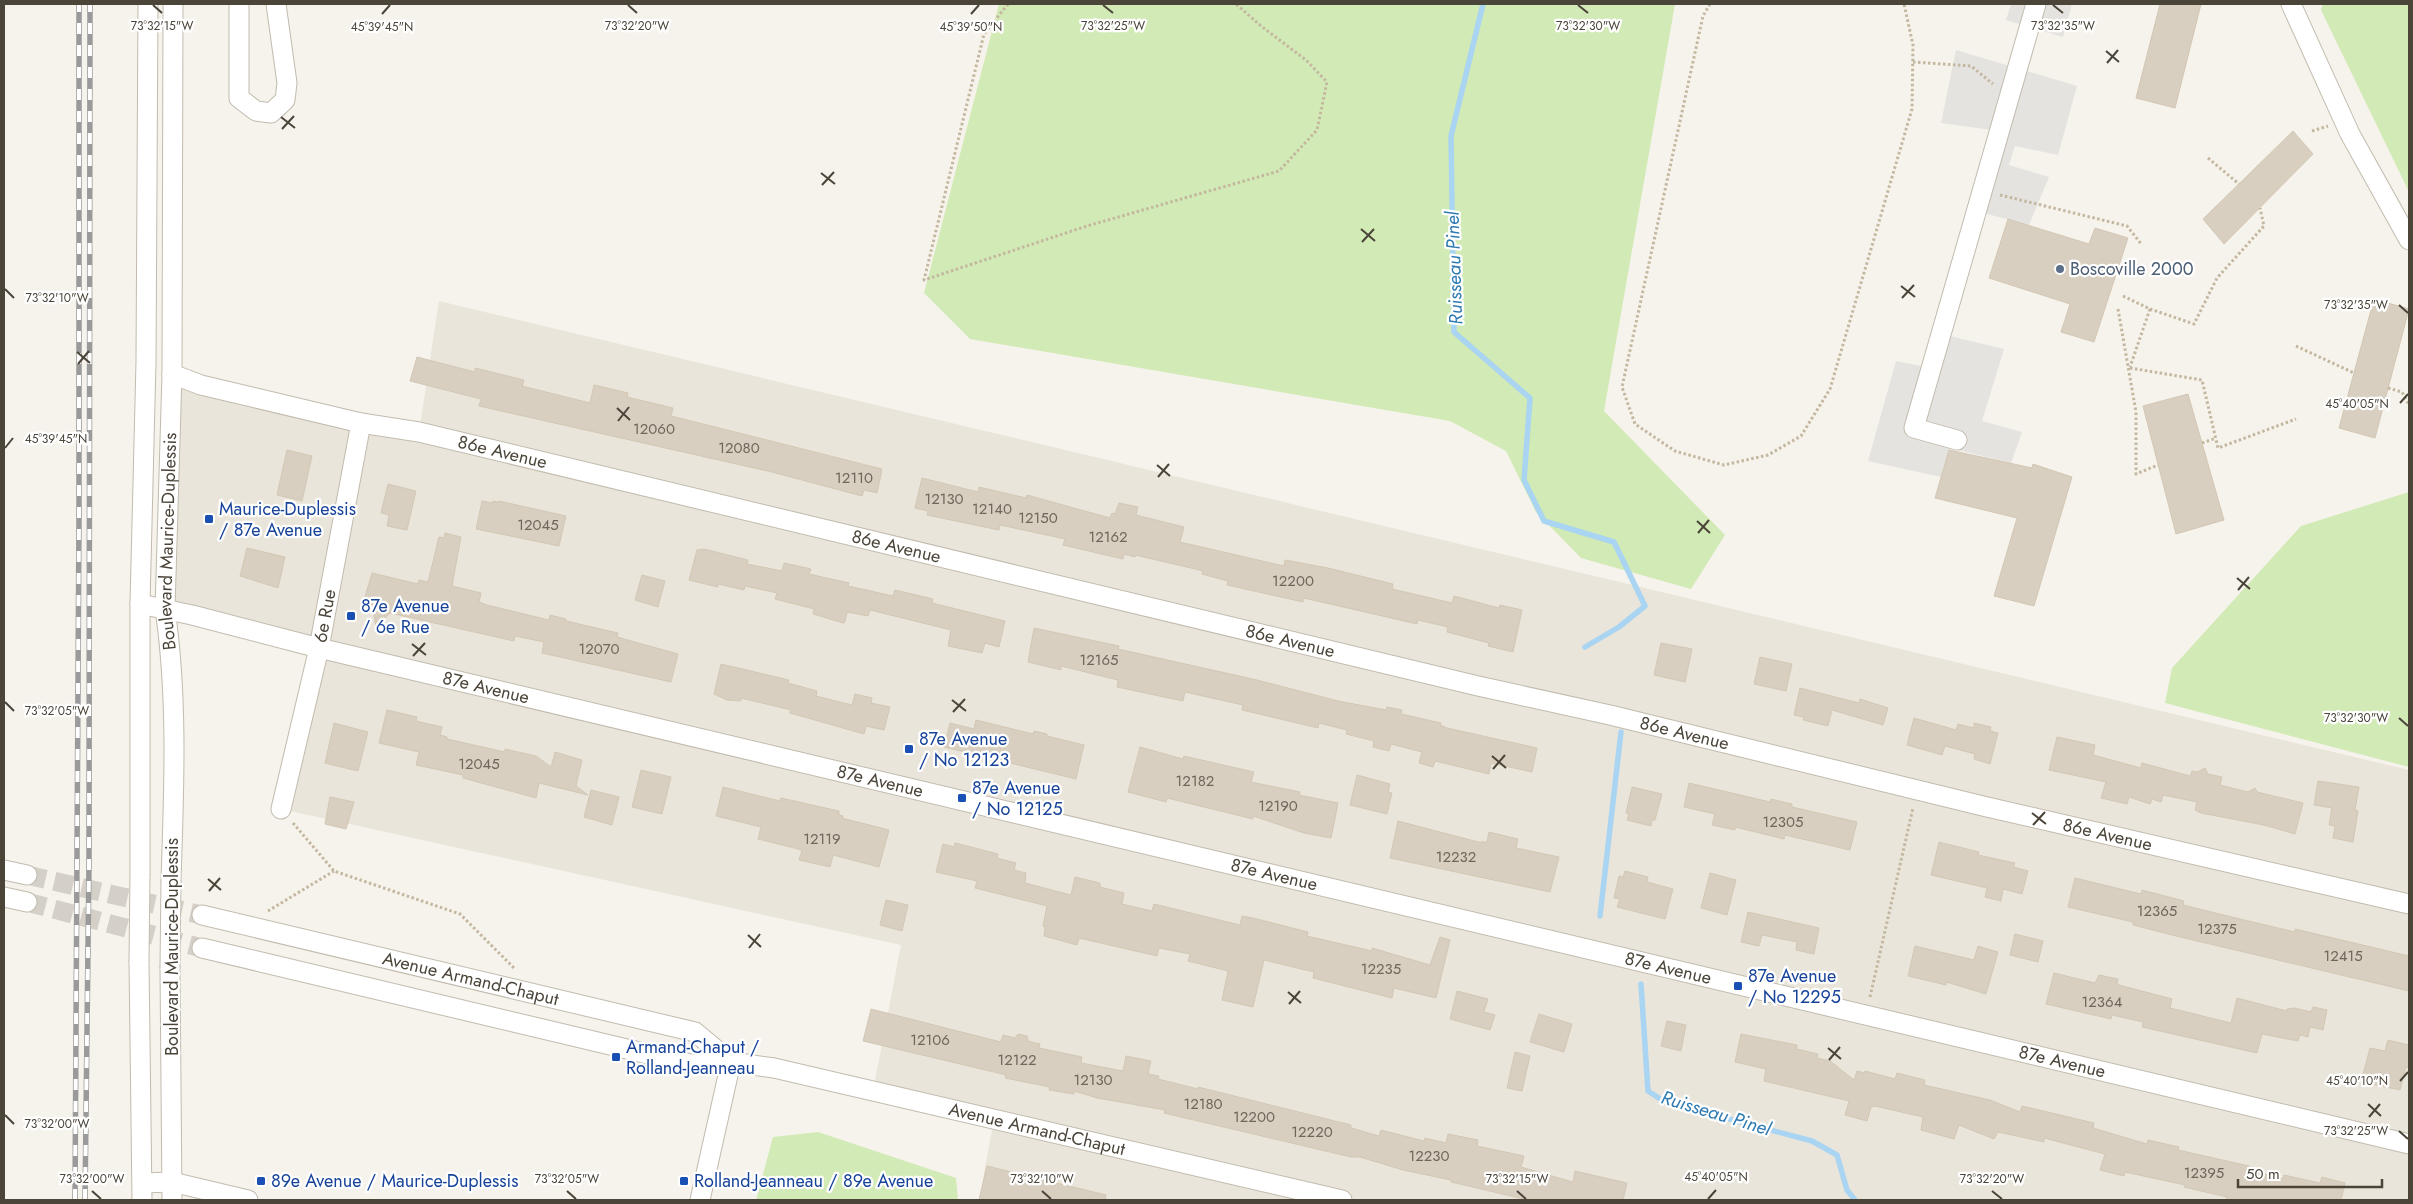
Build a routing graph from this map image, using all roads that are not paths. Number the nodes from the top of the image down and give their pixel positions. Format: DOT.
graph roads {
  1 [pos="148,4"];
  2 [pos="174,4"];
  3 [pos="239,4"];
  4 [pos="276,4"];
  5 [pos="2036,4"];
  6 [pos="2291,4"];
  7 [pos="2409,240"];
  8 [pos="172,374"];
  9 [pos="361,423"];
  10 [pos="1957,440"];
  11 [pos="140,604"];
  12 [pos="165,609"];
  13 [pos="319,648"];
  14 [pos="281,809"];
  15 [pos="4,870"];
  16 [pos="27,875"];
  17 [pos="4,897"];
  18 [pos="27,902"];
  19 [pos="2409,904"];
  20 [pos="202,915"];
  21 [pos="202,948"];
  22 [pos="731,1062"];
  23 [pos="2409,1144"];
  24 [pos="172,1191"];
  25 [pos="143,1192"];
  26 [pos="248,1200"];
  27 [pos="700,1200"];
  28 [pos="1342,1200"];
  1 -- 11 [label="street, Boulevard Maurice-Duplessis"];
  2 -- 8 [label="street, Boulevard Maurice-Duplessis"];
  3 -- 4 [label="street"];
  5 -- 10 [label="street"];
  6 -- 7 [label="street"];
  8 -- 9 [label="street, 86e Avenue"];
  8 -- 12 [label="street, Boulevard Maurice-Duplessis"];
  9 -- 13 [label="street, 6e Rue"];
  9 -- 19 [label="street, 86e Avenue"];
  11 -- 12 [label="street, 87e Avenue"];
  11 -- 25 [label="street, Boulevard Maurice-Duplessis, bridge"];
  12 -- 13 [label="street, 87e Avenue"];
  12 -- 24 [label="street, Boulevard Maurice-Duplessis, bridge"];
  13 -- 14 [label="street, 6e Rue"];
  13 -- 23 [label="street, 87e Avenue"];
  15 -- 16 [label="street"];
  17 -- 18 [label="street"];
  20 -- 22 [label="street, Avenue Armand-Chaput"];
  21 -- 22 [label="street, Avenue Armand-Chaput"];
  22 -- 27 [label="street"];
  22 -- 28 [label="street, Avenue Armand-Chaput"];
  24 -- 25 [label="street"];
  24 -- 26 [label="street"];
}
